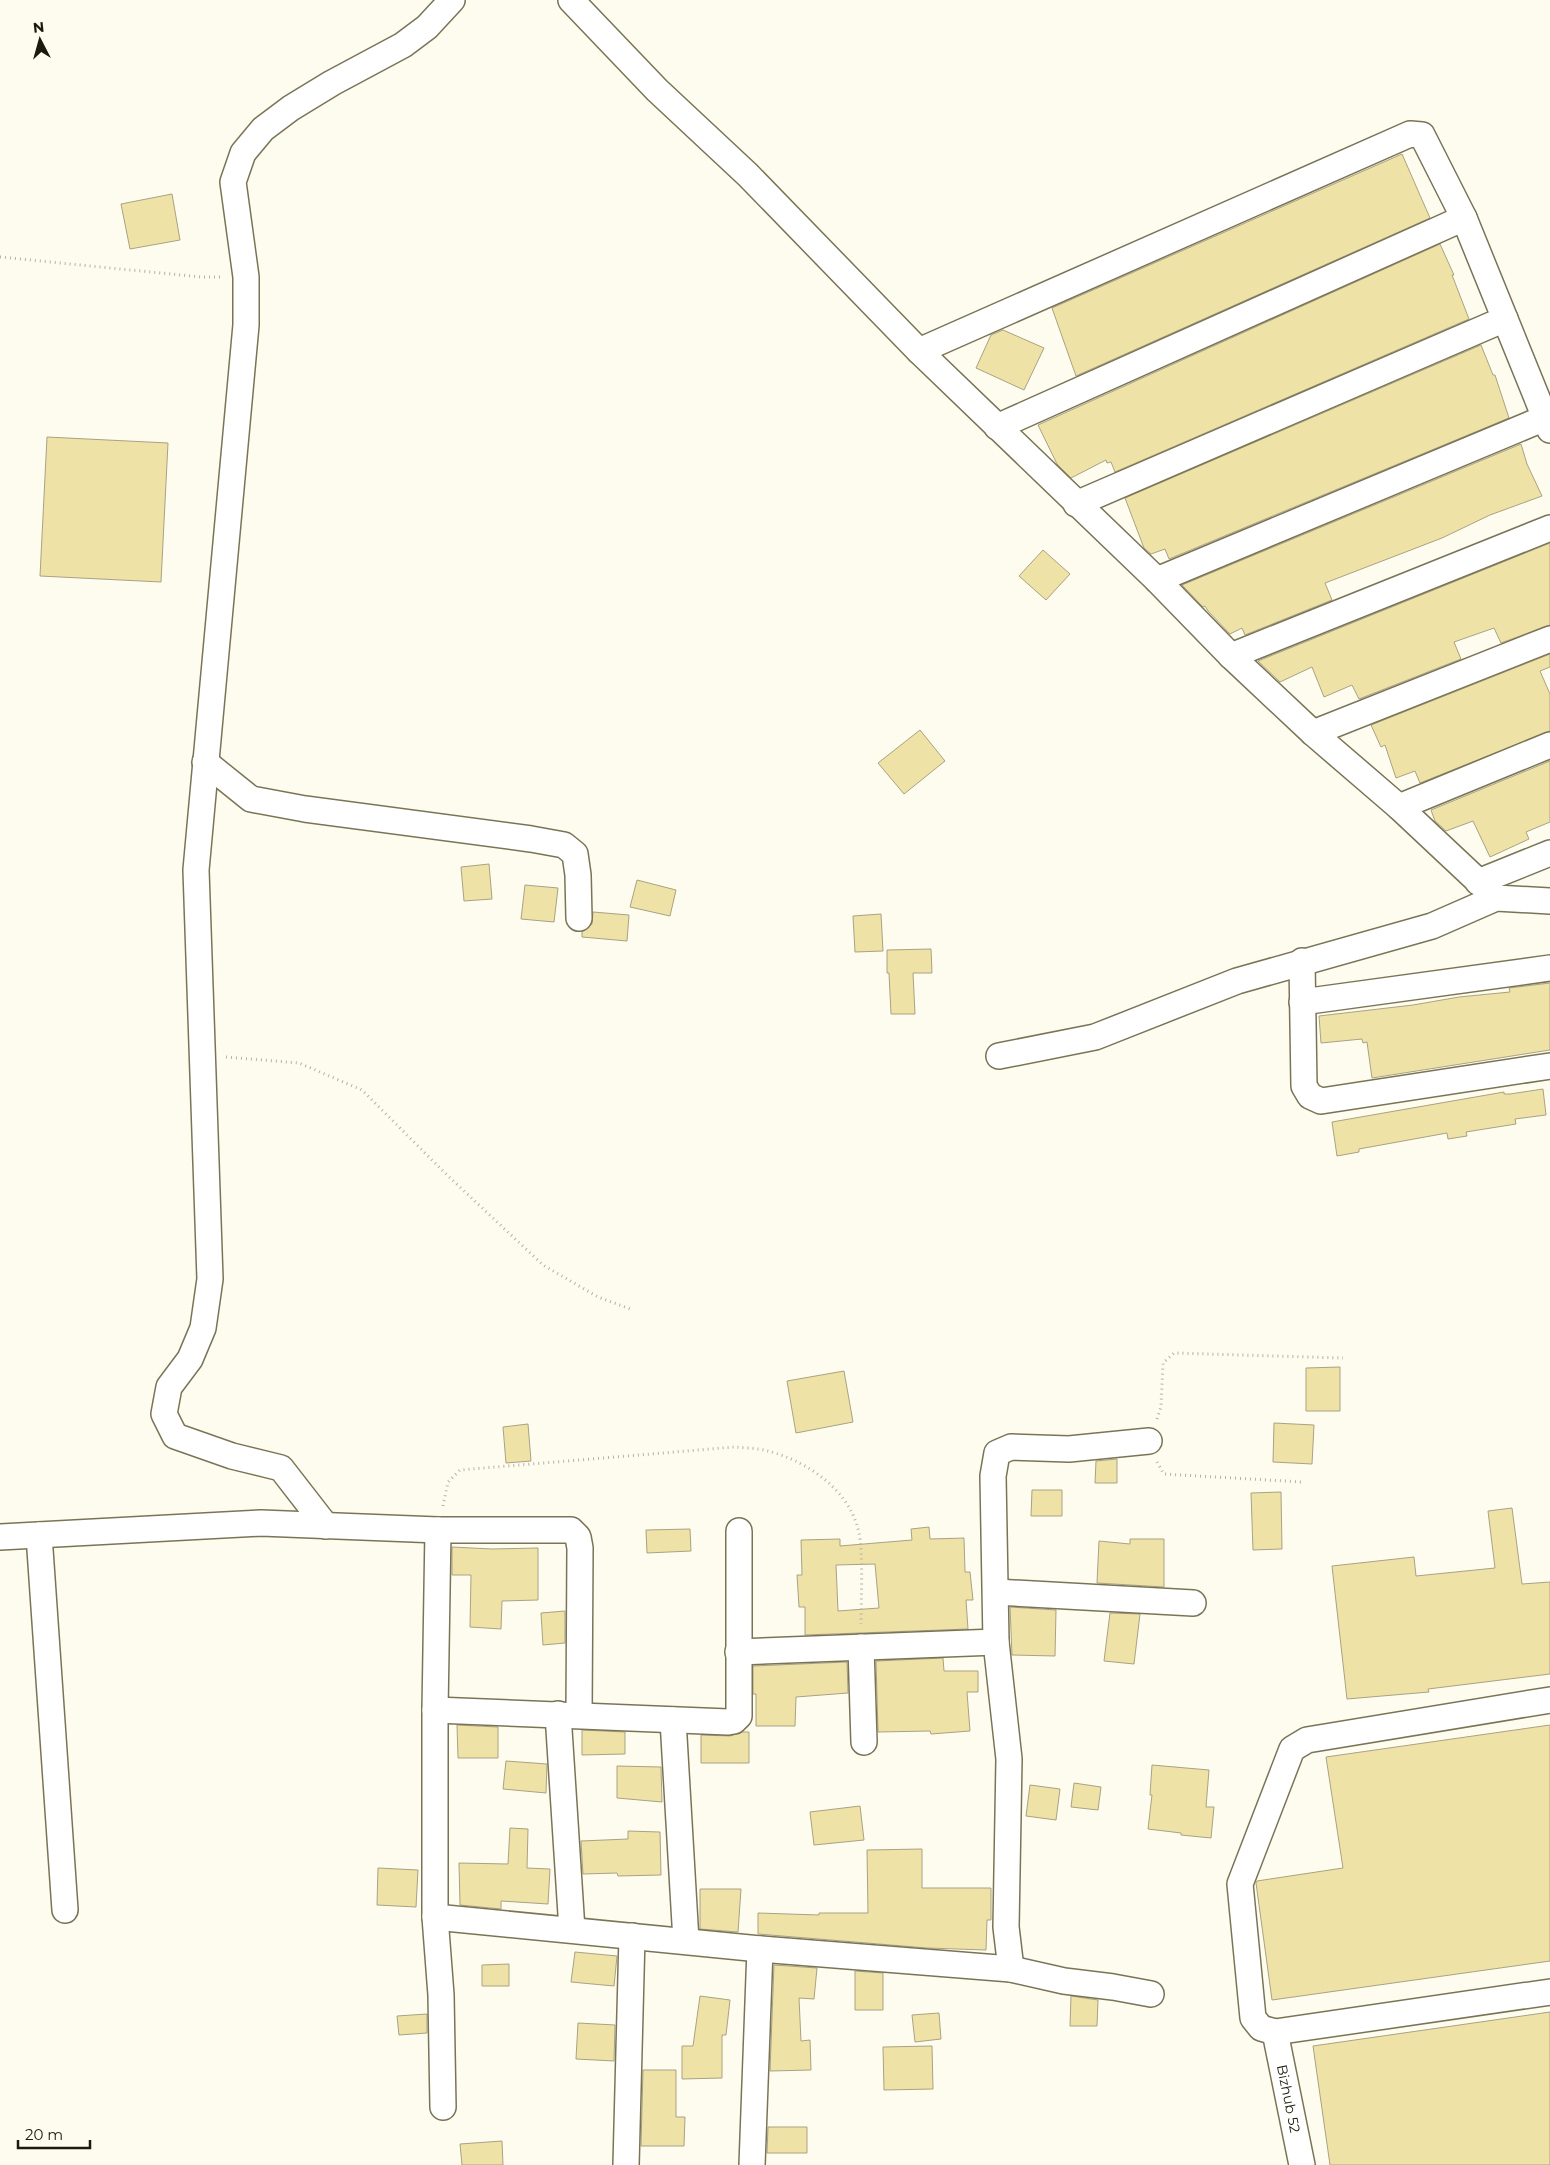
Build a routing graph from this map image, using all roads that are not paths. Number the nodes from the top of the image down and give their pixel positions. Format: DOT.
graph roads {
  1 [pos="452,0"];
  2 [pos="571,0"];
  3 [pos="1464,218"];
  4 [pos="1505,319"];
  5 [pos="919,351"];
  6 [pos="1548,424"];
  7 [pos="997,427"];
  8 [pos="1076,504"];
  9 [pos="1550,528"];
  10 [pos="1157,580"];
  11 [pos="1550,639"];
  12 [pos="1231,656"];
  13 [pos="1313,733"];
  14 [pos="1550,745"];
  15 [pos="205,762"];
  16 [pos="1398,807"];
  17 [pos="1550,853"];
  18 [pos="1487,890"];
  19 [pos="1550,902"];
  20 [pos="579,918"];
  21 [pos="1302,961"];
  22 [pos="1550,968"];
  23 [pos="1302,1002"];
  24 [pos="999,1056"];
  25 [pos="1550,1066"];
  26 [pos="1150,1442"];
  27 [pos="326,1526"];
  28 [pos="438,1530"];
  29 [pos="739,1531"];
  30 [pos="39,1535"];
  31 [pos="0,1537"];
  32 [pos="996,1592"];
  33 [pos="1193,1603"];
  34 [pos="996,1642"];
  35 [pos="862,1648"];
  36 [pos="738,1652"];
  37 [pos="1550,1700"];
  38 [pos="435,1710"];
  39 [pos="569,1714"];
  40 [pos="673,1720"];
  41 [pos="864,1742"];
  42 [pos="65,1910"];
  43 [pos="435,1917"];
  44 [pos="572,1930"];
  45 [pos="632,1936"];
  46 [pos="686,1941"];
  47 [pos="760,1949"];
  48 [pos="1011,1969"];
  49 [pos="1550,1992"];
  50 [pos="1151,1994"];
  51 [pos="1275,2032"];
  52 [pos="443,2107"];
  53 [pos="626,2165"];
  54 [pos="752,2165"];
  55 [pos="1302,2165"];
  1 -- 15 [label="street"];
  2 -- 5 [label="street"];
  3 -- 4 [label="street"];
  3 -- 5 [label="street"];
  3 -- 7 [label="street"];
  4 -- 6 [label="street"];
  4 -- 8 [label="street"];
  5 -- 7 [label="street"];
  6 -- 10 [label="street"];
  7 -- 8 [label="street"];
  8 -- 10 [label="street"];
  9 -- 12 [label="street"];
  10 -- 12 [label="street"];
  11 -- 13 [label="street"];
  12 -- 13 [label="street"];
  13 -- 16 [label="street"];
  14 -- 16 [label="street"];
  15 -- 20 [label="street"];
  15 -- 27 [label="street"];
  16 -- 18 [label="street"];
  17 -- 18 [label="street"];
  18 -- 19 [label="street"];
  18 -- 21 [label="street"];
  21 -- 23 [label="street"];
  21 -- 24 [label="street"];
  22 -- 23 [label="street"];
  23 -- 25 [label="street"];
  26 -- 32 [label="street"];
  27 -- 28 [label="street"];
  27 -- 30 [label="street"];
  28 -- 38 [label="street"];
  28 -- 39 [label="street"];
  29 -- 36 [label="street"];
  30 -- 31 [label="street"];
  30 -- 42 [label="street"];
  32 -- 33 [label="street"];
  32 -- 34 [label="street"];
  34 -- 35 [label="street"];
  34 -- 48 [label="street"];
  35 -- 36 [label="street"];
  35 -- 41 [label="street"];
  36 -- 40 [label="street"];
  37 -- 51 [label="street"];
  38 -- 39 [label="street"];
  38 -- 43 [label="street"];
  39 -- 40 [label="street"];
  39 -- 44 [label="street"];
  40 -- 46 [label="street"];
  43 -- 44 [label="street"];
  43 -- 52 [label="street"];
  44 -- 45 [label="street"];
  45 -- 46 [label="street"];
  45 -- 53 [label="street"];
  46 -- 47 [label="street"];
  47 -- 48 [label="street"];
  47 -- 54 [label="street"];
  48 -- 50 [label="street"];
  49 -- 51 [label="street"];
  51 -- 55 [label="street, Bizhub 52"];
}
